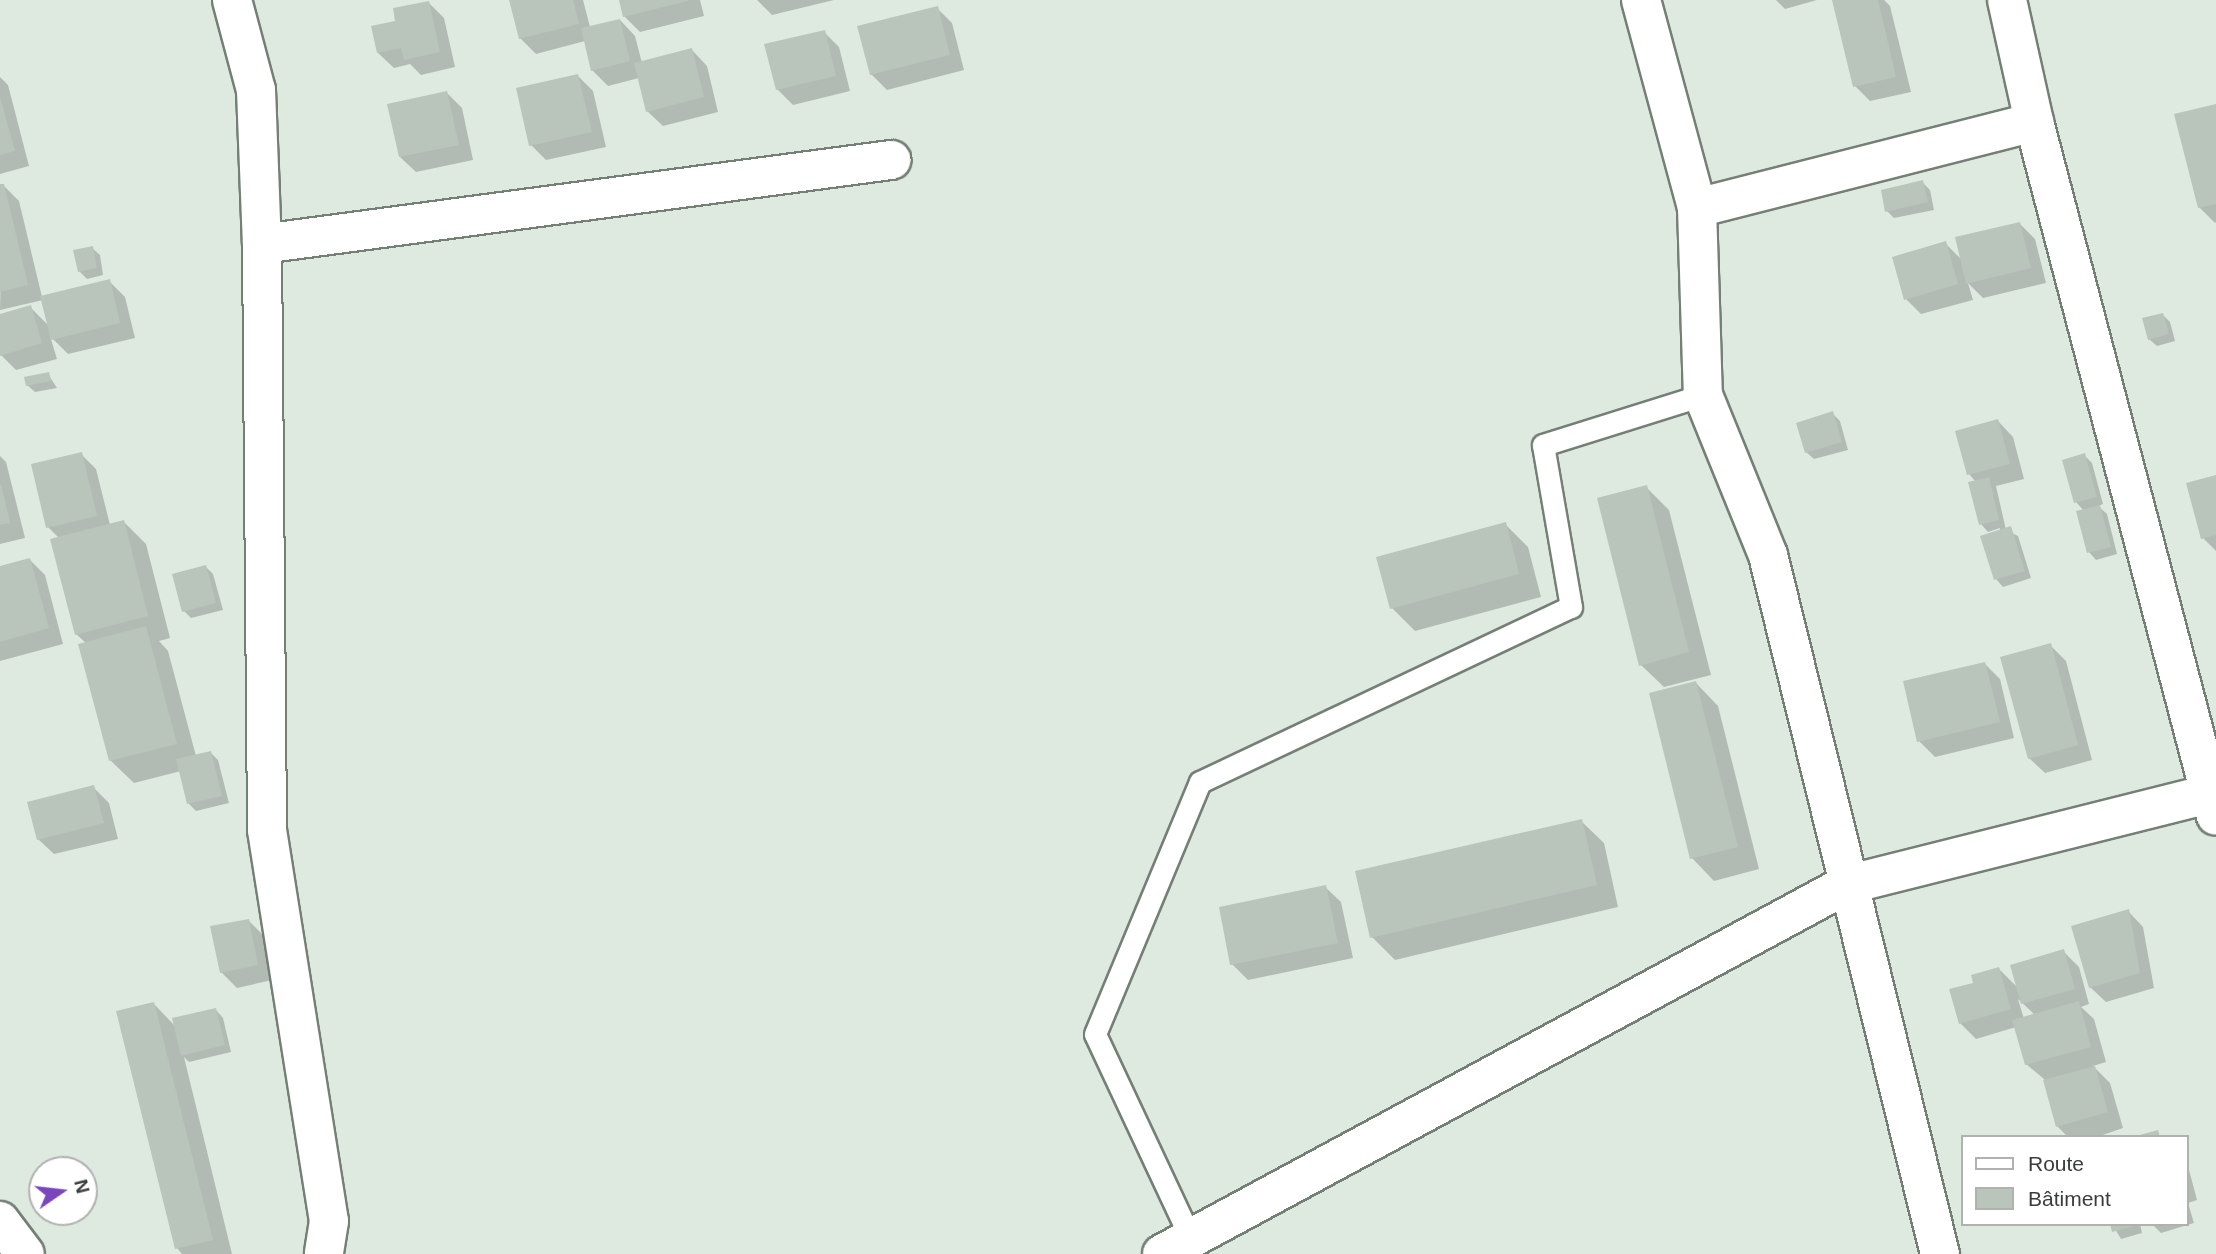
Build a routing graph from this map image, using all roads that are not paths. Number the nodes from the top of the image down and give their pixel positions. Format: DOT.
graph roads {
  1 [pos="232,0"];
  2 [pos="1641,0"];
  3 [pos="2007,0"];
  4 [pos="2034,121"];
  5 [pos="891,160"];
  6 [pos="1697,208"];
  7 [pos="262,244"];
  8 [pos="1703,395"];
  9 [pos="2214,800"];
  10 [pos="1846,885"];
  11 [pos="0,1221"];
  12 [pos="1176,1247"];
  13 [pos="25,1254"];
  14 [pos="324,1254"];
  15 [pos="1940,1254"];
  1 -- 7 [label="street"];
  2 -- 6 [label="street"];
  3 -- 4 [label="street"];
  4 -- 6 [label="street"];
  4 -- 9 [label="street"];
  5 -- 7 [label="street"];
  6 -- 8 [label="street"];
  7 -- 14 [label="street"];
  8 -- 10 [label="street"];
  8 -- 12 [label="lane"];
  9 -- 10 [label="street"];
  10 -- 12 [label="street"];
  10 -- 15 [label="street"];
  11 -- 13 [label="street"];
}
